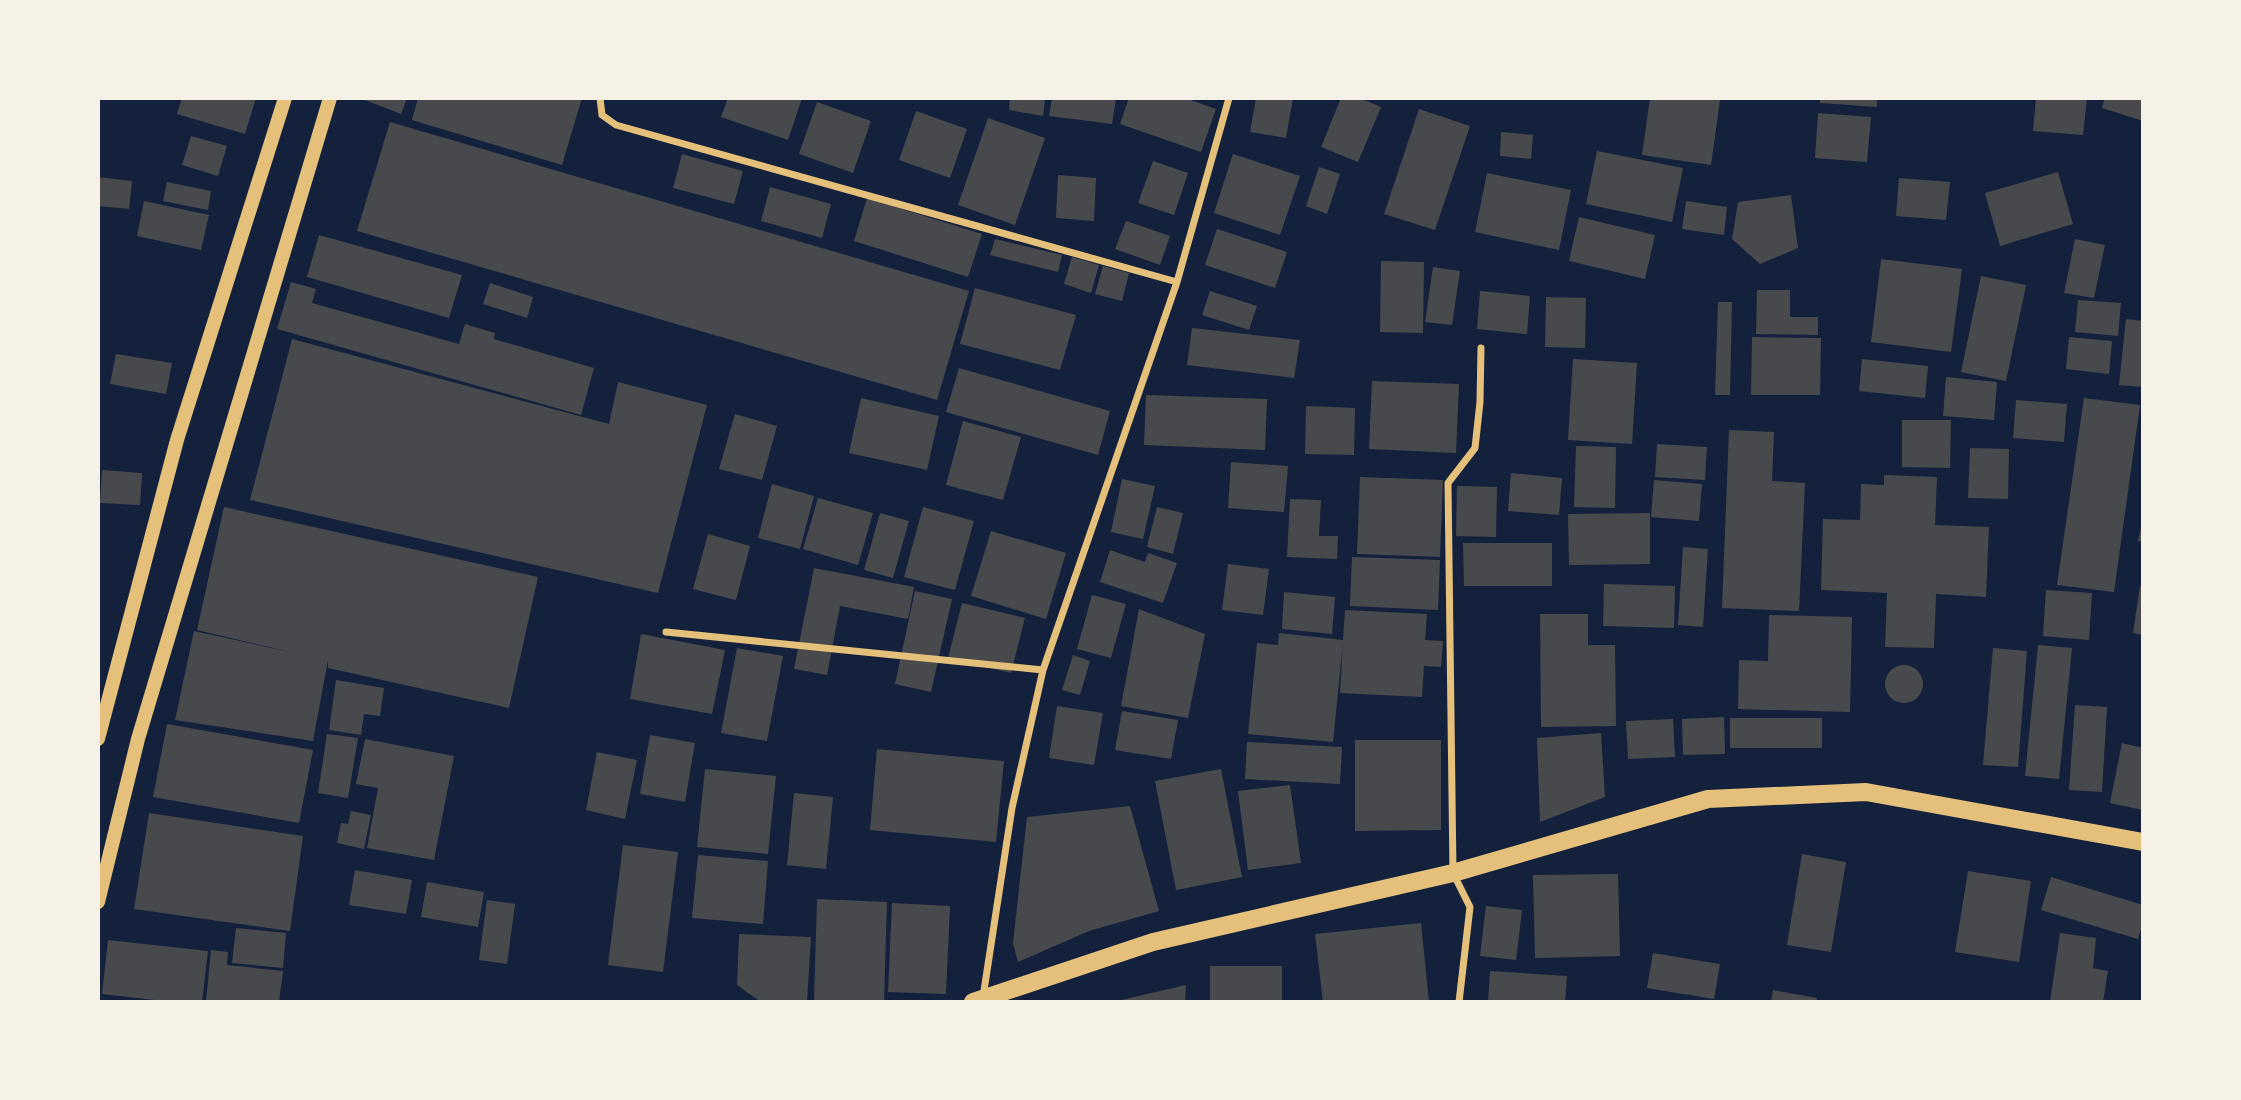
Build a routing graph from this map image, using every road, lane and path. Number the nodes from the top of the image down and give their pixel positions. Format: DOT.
graph roads {
  1 [pos="285,98"];
  2 [pos="330,98"];
  3 [pos="600,98"];
  4 [pos="1229,98"];
  5 [pos="1177,282"];
  6 [pos="1481,348"];
  7 [pos="666,632"];
  8 [pos="1043,670"];
  9 [pos="98,739"];
  10 [pos="2143,842"];
  11 [pos="1452,873"];
  12 [pos="98,902"];
  13 [pos="978,1000"];
  14 [pos="1460,1002"];
  1 -- 9 [label="main road"];
  2 -- 12 [label="main road"];
  3 -- 5 [label="street"];
  4 -- 5 [label="street"];
  5 -- 8 [label="street"];
  6 -- 11 [label="street"];
  7 -- 8 [label="street"];
  8 -- 13 [label="street"];
  10 -- 11 [label="main road"];
  11 -- 13 [label="main road"];
  11 -- 14 [label="street"];
}
